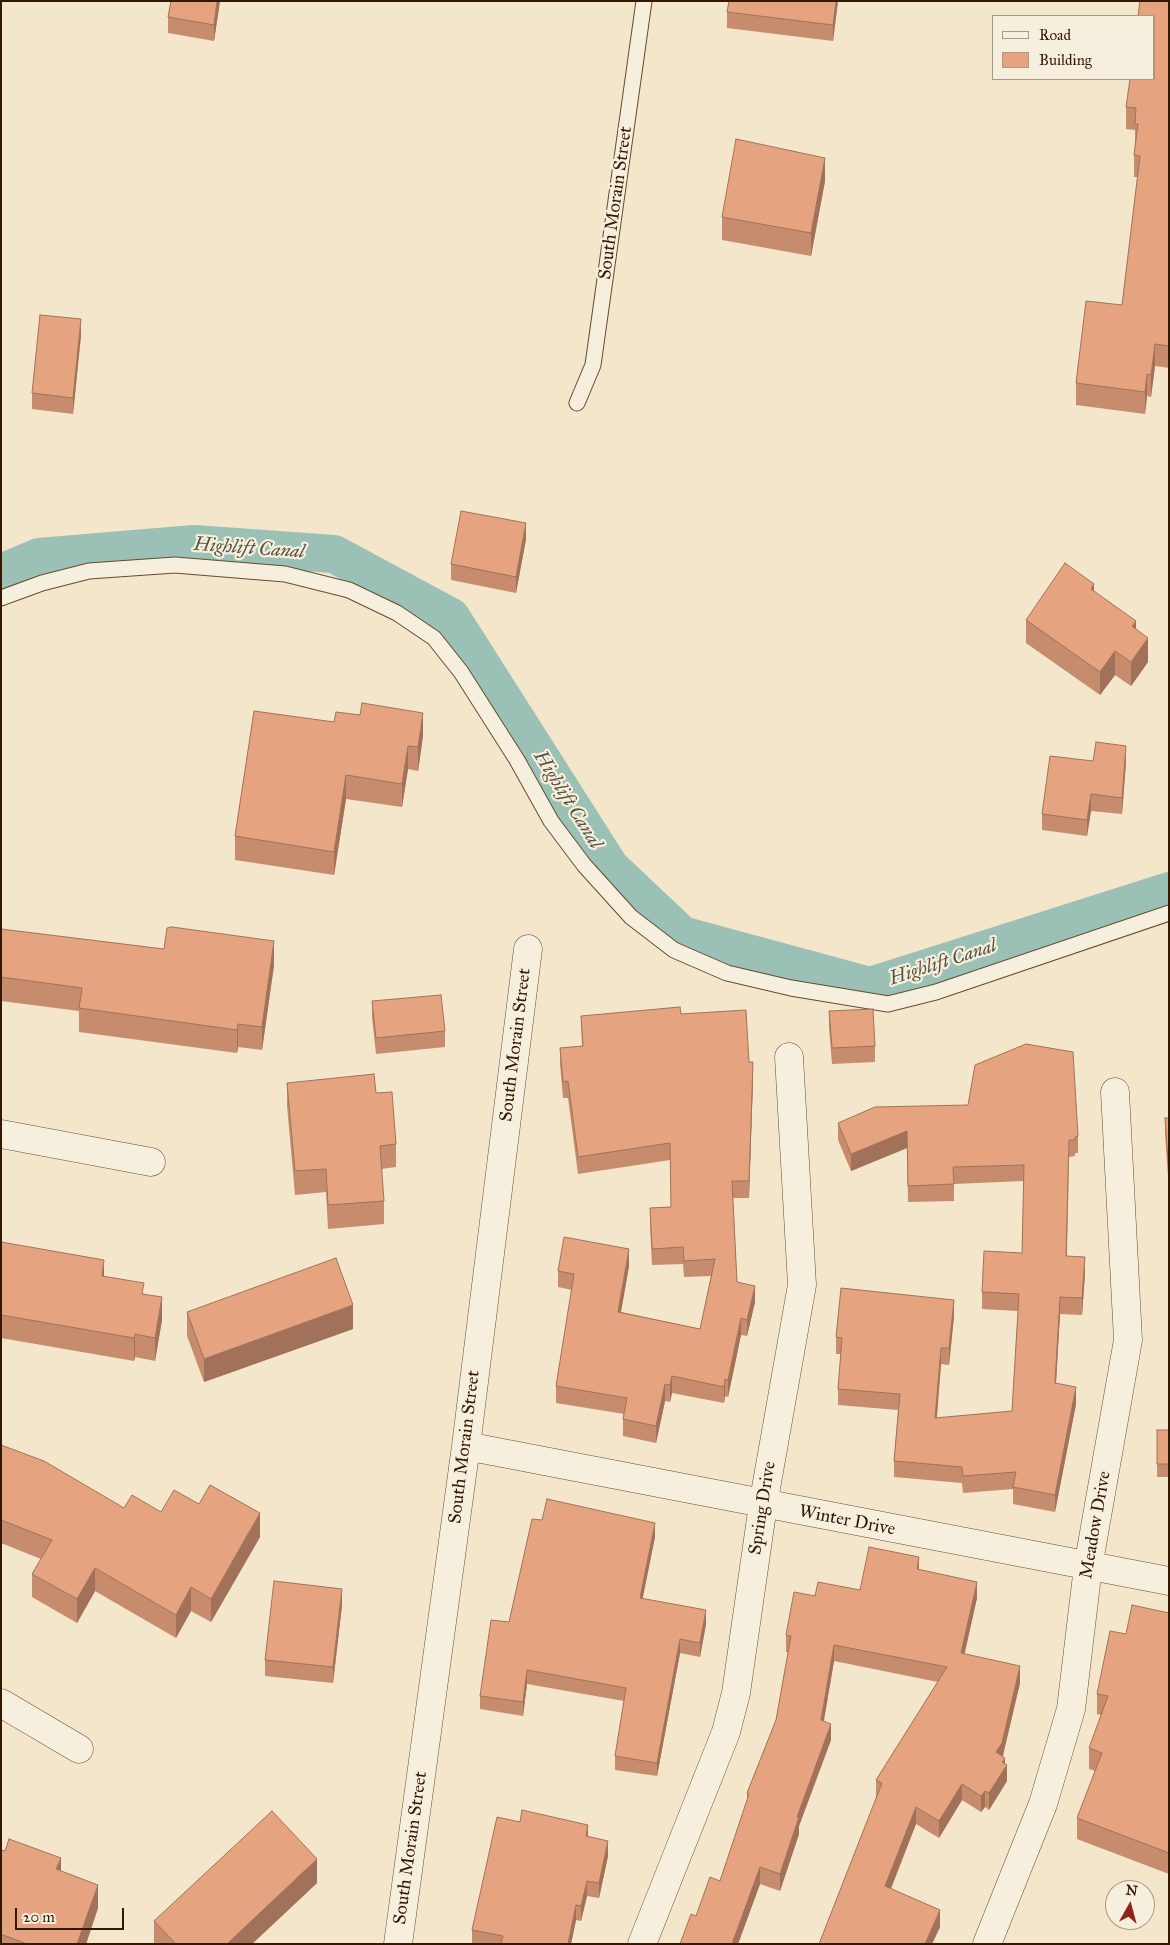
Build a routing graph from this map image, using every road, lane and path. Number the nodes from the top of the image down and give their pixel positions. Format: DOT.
graph roads {
  1 [pos="644,1"];
  2 [pos="578,403"];
  3 [pos="1,598"];
  4 [pos="1169,914"];
  5 [pos="528,949"];
  6 [pos="789,1057"];
  7 [pos="1114,1092"];
  8 [pos="1,1134"];
  9 [pos="152,1162"];
  10 [pos="466,1446"];
  11 [pos="763,1504"];
  12 [pos="1088,1567"];
  13 [pos="1169,1582"];
  14 [pos="1,1703"];
  15 [pos="79,1749"];
  16 [pos="398,1944"];
  17 [pos="642,1944"];
  18 [pos="986,1944"];
  1 -- 2 [label="lane, South Morain Street"];
  3 -- 4 [label="lane"];
  5 -- 10 [label="street, South Morain Street"];
  6 -- 11 [label="street, Spring Drive"];
  7 -- 12 [label="street, Meadow Drive"];
  8 -- 9 [label="street"];
  10 -- 11 [label="street, Winter Drive"];
  10 -- 16 [label="street, South Morain Street"];
  11 -- 12 [label="street, Winter Drive"];
  11 -- 17 [label="street, Spring Drive"];
  12 -- 13 [label="street, Winter Drive"];
  12 -- 18 [label="street, Meadow Drive"];
  14 -- 15 [label="street"];
}
